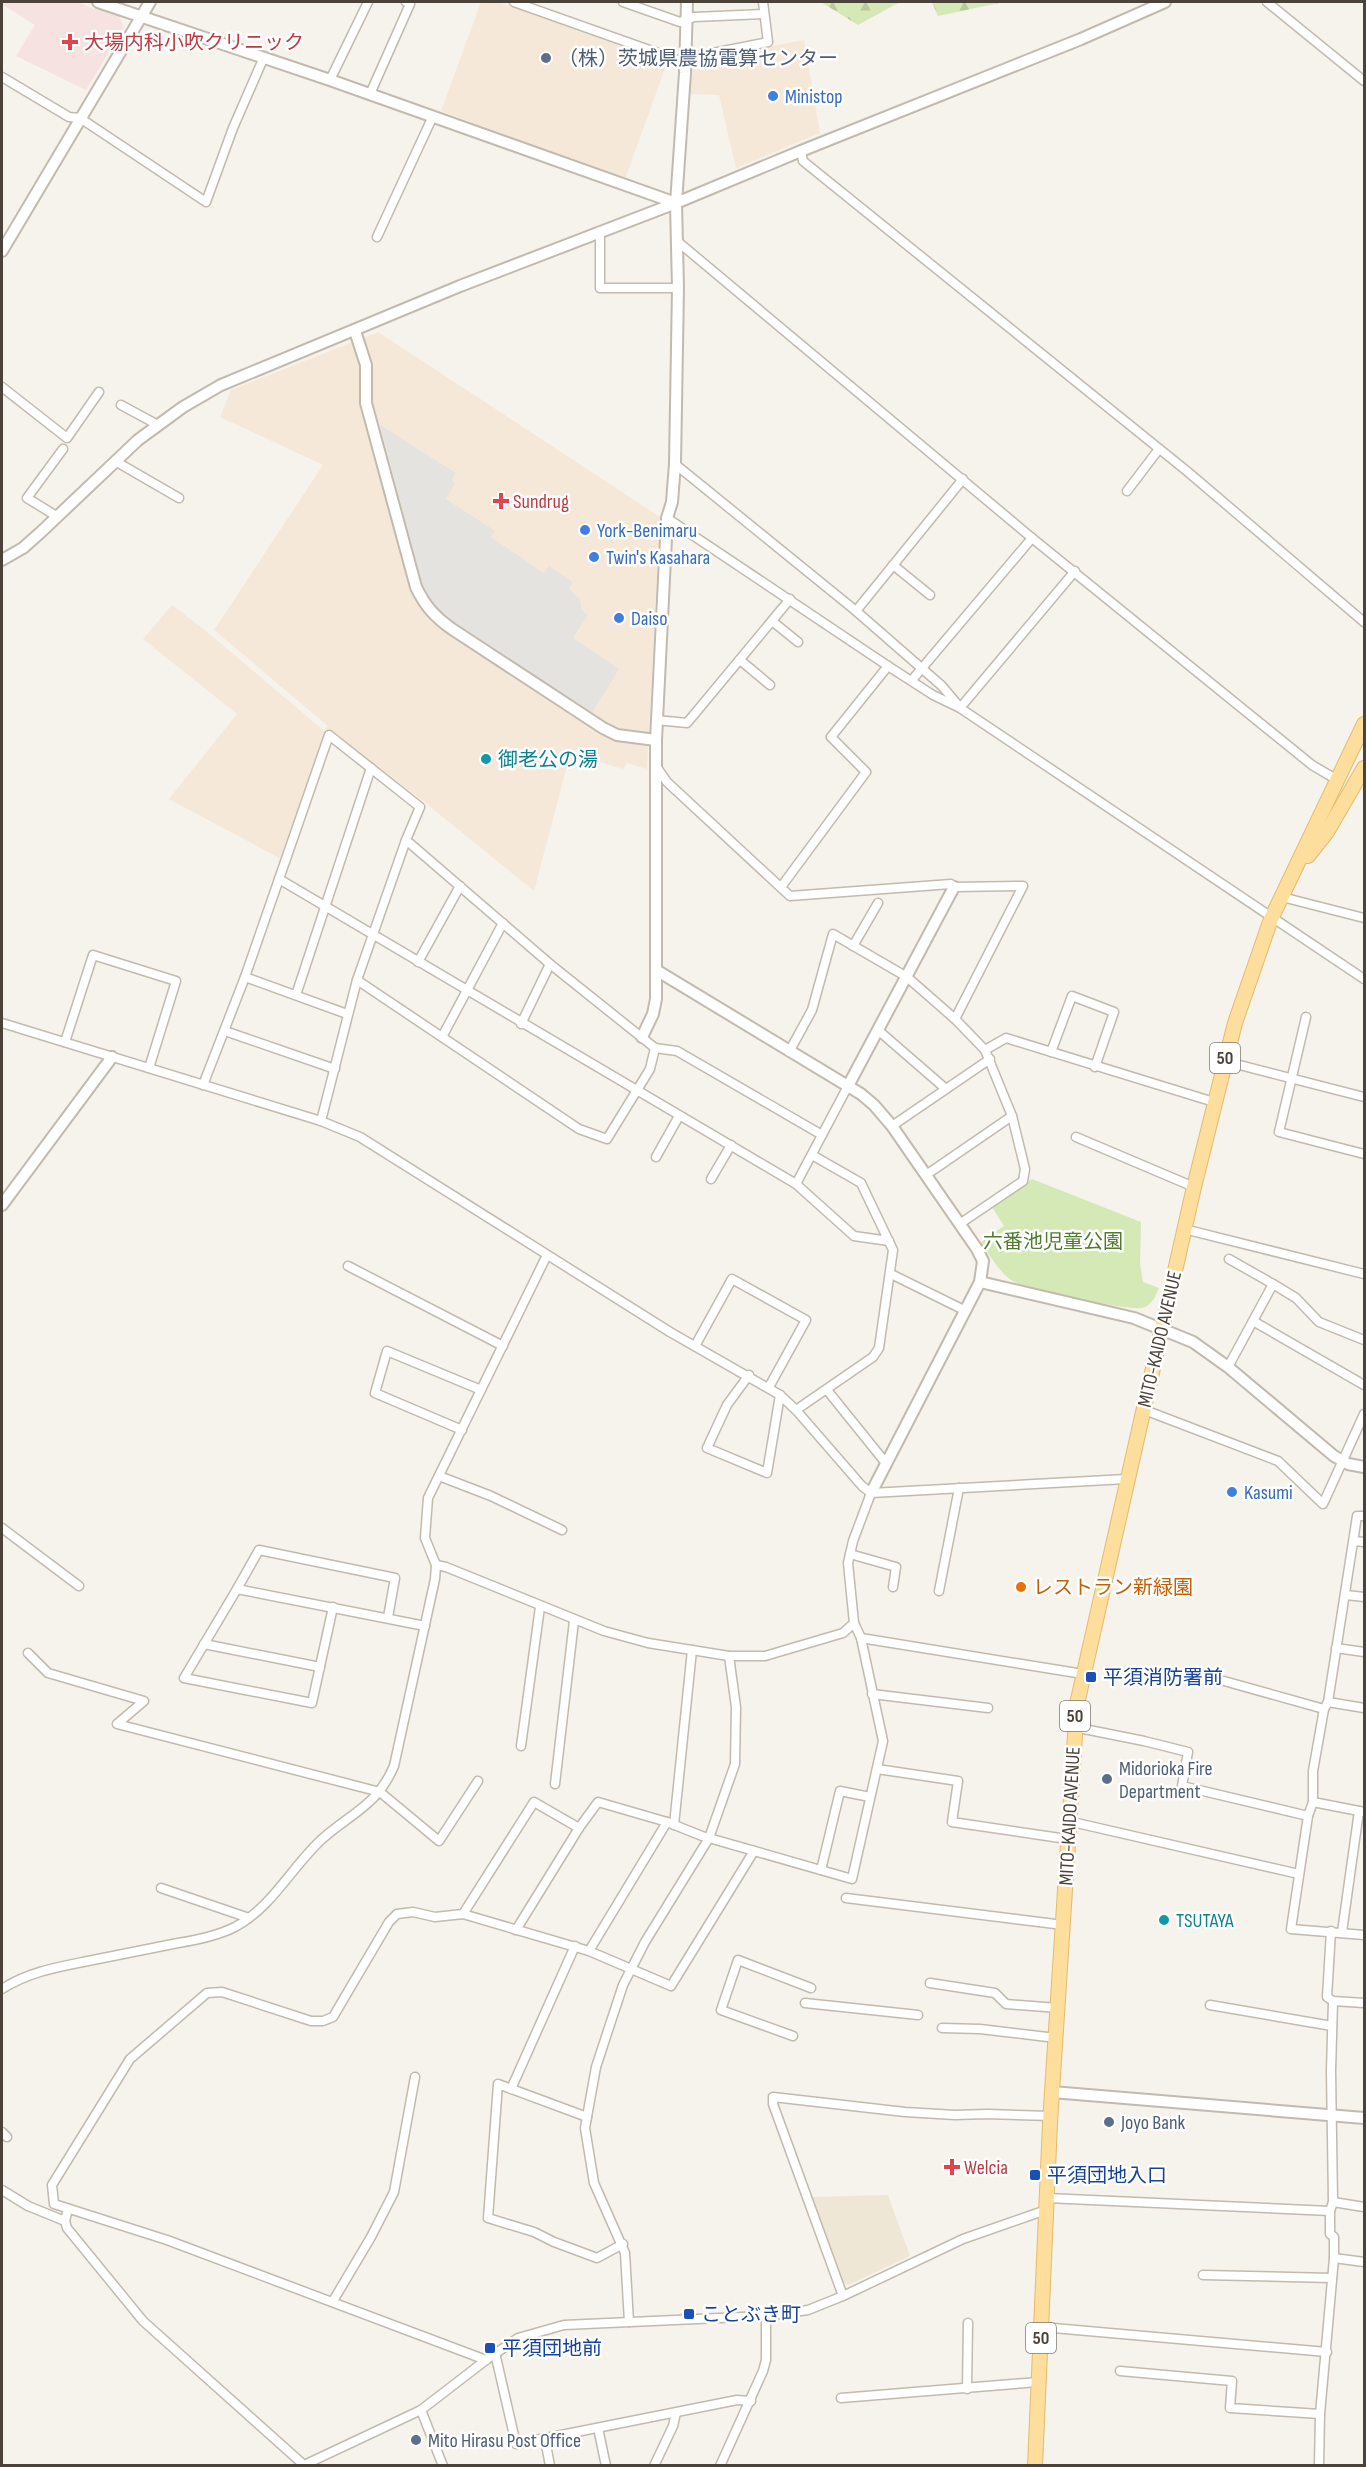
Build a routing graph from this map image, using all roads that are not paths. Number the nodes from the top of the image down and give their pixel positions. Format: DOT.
graph roads {
  1 [pos="98,2"];
  2 [pos="150,2"];
  3 [pos="368,2"];
  4 [pos="406,2"];
  5 [pos="514,2"];
  6 [pos="623,2"];
  7 [pos="687,2"];
  8 [pos="763,2"];
  9 [pos="1164,2"];
  10 [pos="1268,2"];
  11 [pos="538,6"];
  12 [pos="764,14"];
  13 [pos="141,16"];
  14 [pos="686,18"];
  15 [pos="264,57"];
  16 [pos="686,63"];
  17 [pos="2,77"];
  18 [pos="330,80"];
  19 [pos="1365,81"];
  20 [pos="370,94"];
  21 [pos="434,116"];
  22 [pos="80,118"];
  23 [pos="801,151"];
  24 [pos="676,203"];
  25 [pos="600,231"];
  26 [pos="377,237"];
  27 [pos="677,241"];
  28 [pos="2,251"];
  29 [pos="678,288"];
  30 [pos="355,331"];
  31 [pos="2,387"];
  32 [pos="99,392"];
  33 [pos="121,405"];
  34 [pos="158,425"];
  35 [pos="63,449"];
  36 [pos="1159,449"];
  37 [pos="115,461"];
  38 [pos="675,464"];
  39 [pos="963,479"];
  40 [pos="1127,491"];
  41 [pos="179,498"];
  42 [pos="58,516"];
  43 [pos="667,518"];
  44 [pos="1032,538"];
  45 [pos="2,560"];
  46 [pos="893,565"];
  47 [pos="1075,571"];
  48 [pos="930,596"];
  49 [pos="790,599"];
  50 [pos="856,611"];
  51 [pos="772,621"];
  52 [pos="1365,622"];
  53 [pos="798,642"];
  54 [pos="740,660"];
  55 [pos="888,666"];
  56 [pos="921,669"];
  57 [pos="912,680"];
  58 [pos="770,685"];
  59 [pos="960,708"];
  60 [pos="656,720"];
  61 [pos="1365,724"];
  62 [pos="656,740"];
  63 [pos="656,766"];
  64 [pos="371,768"];
  65 [pos="1365,768"];
  66 [pos="1339,780"];
  67 [pos="406,840"];
  68 [pos="1295,872"];
  69 [pos="279,879"];
  70 [pos="460,886"];
  71 [pos="781,887"];
  72 [pos="954,887"];
  73 [pos="1282,897"];
  74 [pos="878,903"];
  75 [pos="325,906"];
  76 [pos="1365,918"];
  77 [pos="1271,919"];
  78 [pos="503,923"];
  79 [pos="373,934"];
  80 [pos="854,946"];
  81 [pos="418,962"];
  82 [pos="550,964"];
  83 [pos="657,970"];
  84 [pos="245,976"];
  85 [pos="907,977"];
  86 [pos="1365,979"];
  87 [pos="357,980"];
  88 [pos="468,992"];
  89 [pos="296,995"];
  90 [pos="347,1014"];
  91 [pos="1306,1017"];
  92 [pos="955,1019"];
  93 [pos="2,1023"];
  94 [pos="521,1024"];
  95 [pos="225,1032"];
  96 [pos="879,1032"];
  97 [pos="442,1037"];
  98 [pos="642,1037"];
  99 [pos="65,1042"];
  100 [pos="655,1048"];
  101 [pos="985,1050"];
  102 [pos="789,1052"];
  103 [pos="1051,1052"];
  104 [pos="112,1057"];
  105 [pos="990,1059"];
  106 [pos="1224,1061"];
  107 [pos="1095,1067"];
  108 [pos="149,1068"];
  109 [pos="335,1069"];
  110 [pos="1290,1078"];
  111 [pos="203,1084"];
  112 [pos="848,1086"];
  113 [pos="946,1089"];
  114 [pos="636,1090"];
  115 [pos="1365,1096"];
  116 [pos="1214,1101"];
  117 [pos="679,1116"];
  118 [pos="1012,1116"];
  119 [pos="321,1121"];
  120 [pos="892,1126"];
  121 [pos="822,1135"];
  122 [pos="1076,1137"];
  123 [pos="731,1145"];
  124 [pos="1365,1154"];
  125 [pos="812,1155"];
  126 [pos="656,1157"];
  127 [pos="926,1175"];
  128 [pos="711,1179"];
  129 [pos="796,1184"];
  130 [pos="1194,1187"];
  131 [pos="2,1205"];
  132 [pos="961,1223"];
  133 [pos="1184,1228"];
  134 [pos="889,1241"];
  135 [pos="547,1255"];
  136 [pos="1229,1259"];
  137 [pos="348,1266"];
  138 [pos="891,1274"];
  139 [pos="1365,1274"];
  140 [pos="980,1282"];
  141 [pos="1273,1284"];
  142 [pos="964,1310"];
  143 [pos="1253,1321"];
  144 [pos="1161,1330"];
  145 [pos="1365,1340"];
  146 [pos="503,1346"];
  147 [pos="694,1346"];
  148 [pos="1228,1367"];
  149 [pos="749,1376"];
  150 [pos="1365,1384"];
  151 [pos="769,1388"];
  152 [pos="481,1390"];
  153 [pos="827,1390"];
  154 [pos="780,1395"];
  155 [pos="1142,1409"];
  156 [pos="796,1410"];
  157 [pos="1365,1414"];
  158 [pos="462,1430"];
  159 [pos="1342,1460"];
  160 [pos="885,1462"];
  161 [pos="1365,1467"];
  162 [pos="439,1476"];
  163 [pos="1126,1479"];
  164 [pos="959,1488"];
  165 [pos="871,1493"];
  166 [pos="1365,1516"];
  167 [pos="2,1528"];
  168 [pos="562,1530"];
  169 [pos="1354,1541"];
  170 [pos="1365,1542"];
  171 [pos="850,1554"];
  172 [pos="436,1565"];
  173 [pos="79,1586"];
  174 [pos="893,1587"];
  175 [pos="237,1589"];
  176 [pos="939,1591"];
  177 [pos="1346,1594"];
  178 [pos="1365,1597"];
  179 [pos="333,1607"];
  180 [pos="540,1607"];
  181 [pos="388,1617"];
  182 [pos="574,1621"];
  183 [pos="854,1623"];
  184 [pos="425,1626"];
  185 [pos="861,1638"];
  186 [pos="204,1644"];
  187 [pos="1336,1648"];
  188 [pos="692,1650"];
  189 [pos="28,1653"];
  190 [pos="1365,1653"];
  191 [pos="729,1656"];
  192 [pos="320,1667"];
  193 [pos="1083,1674"];
  194 [pos="1224,1681"];
  195 [pos="872,1694"];
  196 [pos="1326,1705"];
  197 [pos="988,1708"];
  198 [pos="1365,1708"];
  199 [pos="1074,1727"];
  200 [pos="521,1746"];
  201 [pos="877,1769"];
  202 [pos="478,1781"];
  203 [pos="555,1784"];
  204 [pos="380,1792"];
  205 [pos="870,1797"];
  206 [pos="1313,1802"];
  207 [pos="1362,1812"];
  208 [pos="1308,1816"];
  209 [pos="1068,1821"];
  210 [pos="671,1824"];
  211 [pos="579,1828"];
  212 [pos="709,1838"];
  213 [pos="1067,1839"];
  214 [pos="754,1851"];
  215 [pos="821,1870"];
  216 [pos="1299,1874"];
  217 [pos="161,1888"];
  218 [pos="846,1898"];
  219 [pos="463,1914"];
  220 [pos="249,1918"];
  221 [pos="1063,1925"];
  222 [pos="516,1930"];
  223 [pos="1331,1932"];
  224 [pos="1342,1932"];
  225 [pos="1365,1935"];
  226 [pos="575,1946"];
  227 [pos="589,1951"];
  228 [pos="630,1968"];
  229 [pos="930,1983"];
  230 [pos="811,1988"];
  231 [pos="2,1989"];
  232 [pos="1333,2001"];
  233 [pos="805,2003"];
  234 [pos="1365,2003"];
  235 [pos="1210,2005"];
  236 [pos="1058,2008"];
  237 [pos="918,2015"];
  238 [pos="1332,2026"];
  239 [pos="942,2028"];
  240 [pos="793,2036"];
  241 [pos="1056,2038"];
  242 [pos="415,2077"];
  243 [pos="511,2089"];
  244 [pos="1052,2092"];
  245 [pos="1333,2114"];
  246 [pos="587,2116"];
  247 [pos="1050,2116"];
  248 [pos="1365,2118"];
  249 [pos="2,2190"];
  250 [pos="1333,2202"];
  251 [pos="1046,2204"];
  252 [pos="1365,2207"];
  253 [pos="68,2209"];
  254 [pos="1330,2211"];
  255 [pos="65,2221"];
  256 [pos="623,2244"];
  257 [pos="1334,2258"];
  258 [pos="1365,2262"];
  259 [pos="1203,2275"];
  260 [pos="1332,2278"];
  261 [pos="843,2296"];
  262 [pos="333,2301"];
  263 [pos="766,2316"];
  264 [pos="629,2322"];
  265 [pos="968,2323"];
  266 [pos="1042,2327"];
  267 [pos="1327,2352"];
  268 [pos="495,2353"];
  269 [pos="486,2360"];
  270 [pos="1120,2371"];
  271 [pos="1038,2382"];
  272 [pos="967,2389"];
  273 [pos="841,2398"];
  274 [pos="750,2401"];
  275 [pos="421,2410"];
  276 [pos="676,2413"];
  277 [pos="1320,2414"];
  278 [pos="598,2428"];
  279 [pos="545,2439"];
  280 [pos="303,2465"];
  281 [pos="443,2466"];
  282 [pos="550,2466"];
  283 [pos="606,2466"];
  284 [pos="654,2466"];
  285 [pos="720,2466"];
  286 [pos="1035,2466"];
  287 [pos="1319,2466"];
  1 -- 13 [label="street"];
  2 -- 13 [label="street"];
  3 -- 18 [label="street"];
  4 -- 20 [label="street"];
  5 -- 11 [label="street"];
  6 -- 14 [label="street"];
  7 -- 14 [label="street"];
  8 -- 12 [label="street"];
  9 -- 23 [label="street"];
  10 -- 19 [label="street"];
  11 -- 16 [label="street"];
  12 -- 14 [label="street"];
  12 -- 16 [label="street"];
  13 -- 15 [label="street"];
  13 -- 22 [label="street"];
  14 -- 16 [label="street"];
  15 -- 18 [label="street"];
  15 -- 22 [label="street"];
  16 -- 24 [label="street"];
  17 -- 22 [label="street"];
  18 -- 20 [label="street"];
  20 -- 21 [label="street"];
  21 -- 24 [label="street"];
  21 -- 26 [label="street"];
  22 -- 28 [label="street"];
  23 -- 24 [label="street"];
  23 -- 36 [label="street"];
  24 -- 25 [label="street"];
  24 -- 27 [label="street"];
  25 -- 29 [label="street"];
  25 -- 30 [label="street"];
  27 -- 29 [label="street"];
  27 -- 39 [label="street"];
  29 -- 38 [label="street"];
  30 -- 34 [label="street"];
  30 -- 62 [label="street"];
  31 -- 32 [label="street"];
  33 -- 34 [label="street"];
  34 -- 37 [label="street"];
  35 -- 42 [label="street"];
  36 -- 40 [label="street"];
  36 -- 52 [label="street"];
  37 -- 41 [label="street"];
  37 -- 42 [label="street"];
  38 -- 43 [label="street"];
  38 -- 50 [label="street"];
  39 -- 44 [label="street"];
  39 -- 46 [label="street"];
  42 -- 45 [label="street"];
  43 -- 49 [label="street"];
  43 -- 60 [label="street"];
  44 -- 47 [label="street"];
  44 -- 56 [label="street"];
  46 -- 48 [label="street"];
  46 -- 50 [label="street"];
  47 -- 59 [label="street"];
  47 -- 66 [label="street"];
  49 -- 51 [label="street"];
  49 -- 55 [label="street"];
  50 -- 56 [label="street"];
  51 -- 53 [label="street"];
  51 -- 54 [label="street"];
  54 -- 58 [label="street"];
  54 -- 60 [label="street"];
  55 -- 57 [label="street"];
  55 -- 71 [label="street"];
  56 -- 57 [label="street"];
  56 -- 59 [label="street"];
  57 -- 59 [label="street"];
  59 -- 77 [label="street"];
  60 -- 62 [label="street"];
  61 -- 66 [label="main road, MITO-KAIDO AVENUE / 50"];
  62 -- 63 [label="street"];
  63 -- 71 [label="street"];
  63 -- 83 [label="street"];
  64 -- 67 [label="street"];
  64 -- 69 [label="street"];
  64 -- 75 [label="street"];
  65 -- 68 [label="main road, MITO-KAIDO AVENUE / 50"];
  66 -- 68 [label="main road, MITO-KAIDO AVENUE / 50"];
  67 -- 70 [label="street"];
  67 -- 79 [label="street"];
  68 -- 73 [label="main road, MITO-KAIDO AVENUE / 50"];
  69 -- 75 [label="street"];
  69 -- 84 [label="street"];
  70 -- 78 [label="street"];
  70 -- 81 [label="street"];
  71 -- 72 [label="street"];
  72 -- 85 [label="street"];
  72 -- 92 [label="street"];
  73 -- 76 [label="street"];
  73 -- 77 [label="main road, MITO-KAIDO AVENUE / 50"];
  74 -- 80 [label="street"];
  75 -- 79 [label="street"];
  75 -- 89 [label="street"];
  77 -- 86 [label="street"];
  77 -- 106 [label="main road, MITO-KAIDO AVENUE / 50"];
  78 -- 82 [label="street"];
  78 -- 88 [label="street"];
  79 -- 81 [label="street"];
  79 -- 87 [label="street"];
  80 -- 85 [label="street"];
  80 -- 102 [label="street"];
  81 -- 88 [label="street"];
  82 -- 94 [label="street"];
  82 -- 98 [label="street"];
  83 -- 98 [label="street"];
  83 -- 102 [label="street"];
  84 -- 89 [label="street"];
  84 -- 95 [label="street"];
  85 -- 92 [label="street"];
  85 -- 96 [label="street"];
  87 -- 90 [label="street"];
  87 -- 97 [label="street"];
  88 -- 94 [label="street"];
  88 -- 97 [label="street"];
  89 -- 90 [label="street"];
  90 -- 109 [label="street"];
  91 -- 110 [label="street"];
  92 -- 101 [label="street"];
  93 -- 99 [label="street"];
  94 -- 114 [label="street"];
  95 -- 109 [label="street"];
  95 -- 111 [label="street"];
  96 -- 112 [label="street"];
  96 -- 113 [label="street"];
  97 -- 114 [label="street"];
  98 -- 100 [label="street"];
  99 -- 104 [label="street"];
  99 -- 108 [label="street"];
  100 -- 114 [label="street"];
  100 -- 121 [label="street"];
  101 -- 103 [label="street"];
  101 -- 105 [label="street"];
  102 -- 112 [label="street"];
  103 -- 107 [label="street"];
  103 -- 107 [label="street"];
  104 -- 108 [label="street"];
  104 -- 131 [label="street"];
  105 -- 113 [label="street"];
  105 -- 118 [label="street"];
  106 -- 110 [label="street"];
  106 -- 116 [label="main road, MITO-KAIDO AVENUE / 50"];
  107 -- 116 [label="street"];
  108 -- 111 [label="street"];
  109 -- 119 [label="street"];
  110 -- 115 [label="street"];
  110 -- 124 [label="street"];
  111 -- 119 [label="street"];
  112 -- 120 [label="street"];
  112 -- 121 [label="street"];
  113 -- 120 [label="street"];
  114 -- 117 [label="street"];
  116 -- 130 [label="main road, MITO-KAIDO AVENUE / 50"];
  117 -- 123 [label="street"];
  117 -- 126 [label="street"];
  118 -- 127 [label="street"];
  118 -- 132 [label="street"];
  119 -- 135 [label="street"];
  120 -- 127 [label="street"];
  121 -- 125 [label="street"];
  122 -- 130 [label="street"];
  123 -- 128 [label="street"];
  123 -- 129 [label="street"];
  125 -- 129 [label="street"];
  125 -- 134 [label="street"];
  127 -- 132 [label="street"];
  129 -- 134 [label="street"];
  130 -- 133 [label="main road, MITO-KAIDO AVENUE / 50"];
  132 -- 140 [label="street"];
  133 -- 139 [label="street"];
  133 -- 144 [label="main road, MITO-KAIDO AVENUE / 50"];
  134 -- 138 [label="street"];
  135 -- 146 [label="street"];
  135 -- 147 [label="street"];
  136 -- 141 [label="street"];
  137 -- 146 [label="street"];
  138 -- 142 [label="street"];
  138 -- 153 [label="street"];
  140 -- 142 [label="street"];
  140 -- 144 [label="street"];
  141 -- 143 [label="street"];
  141 -- 145 [label="street"];
  142 -- 160 [label="street"];
  143 -- 148 [label="street"];
  143 -- 150 [label="street"];
  144 -- 148 [label="street"];
  144 -- 155 [label="main road, MITO-KAIDO AVENUE / 50"];
  146 -- 152 [label="street"];
  147 -- 149 [label="street"];
  147 -- 151 [label="street"];
  148 -- 159 [label="street"];
  149 -- 151 [label="street"];
  149 -- 154 [label="street"];
  151 -- 154 [label="street"];
  152 -- 158 [label="street"];
  152 -- 158 [label="street"];
  153 -- 156 [label="street"];
  153 -- 160 [label="street"];
  154 -- 156 [label="street"];
  155 -- 159 [label="street"];
  155 -- 163 [label="main road, MITO-KAIDO AVENUE / 50"];
  156 -- 165 [label="street"];
  157 -- 159 [label="street"];
  158 -- 162 [label="street"];
  159 -- 161 [label="street"];
  160 -- 165 [label="street"];
  162 -- 168 [label="street"];
  162 -- 172 [label="street"];
  163 -- 164 [label="street"];
  163 -- 193 [label="main road, MITO-KAIDO AVENUE / 50"];
  164 -- 165 [label="street"];
  164 -- 176 [label="street"];
  165 -- 171 [label="street"];
  166 -- 169 [label="street"];
  167 -- 173 [label="street"];
  169 -- 170 [label="street"];
  169 -- 177 [label="street"];
  171 -- 174 [label="street"];
  171 -- 183 [label="street"];
  172 -- 180 [label="street"];
  172 -- 184 [label="street"];
  175 -- 179 [label="street"];
  175 -- 181 [label="street"];
  175 -- 186 [label="street"];
  177 -- 178 [label="street"];
  177 -- 187 [label="street"];
  179 -- 181 [label="street"];
  179 -- 192 [label="street"];
  180 -- 182 [label="street"];
  180 -- 200 [label="street"];
  181 -- 184 [label="street"];
  182 -- 188 [label="street"];
  182 -- 203 [label="street"];
  183 -- 185 [label="street"];
  183 -- 191 [label="street"];
  184 -- 204 [label="street"];
  185 -- 193 [label="street"];
  185 -- 195 [label="street"];
  186 -- 192 [label="street"];
  186 -- 192 [label="street"];
  187 -- 190 [label="street"];
  187 -- 196 [label="street"];
  188 -- 191 [label="street"];
  188 -- 210 [label="street"];
  189 -- 204 [label="street"];
  191 -- 212 [label="street"];
  193 -- 199 [label="main road, MITO-KAIDO AVENUE / 50"];
  194 -- 196 [label="street"];
  195 -- 197 [label="street"];
  195 -- 201 [label="street"];
  196 -- 198 [label="street"];
  196 -- 206 [label="street"];
  199 -- 208 [label="street"];
  199 -- 209 [label="main road, MITO-KAIDO AVENUE / 50"];
  201 -- 205 [label="street"];
  201 -- 213 [label="street"];
  202 -- 204 [label="street"];
  204 -- 220 [label="street"];
  205 -- 215 [label="street"];
  205 -- 215 [label="street"];
  206 -- 207 [label="street"];
  206 -- 208 [label="street"];
  207 -- 224 [label="street"];
  208 -- 216 [label="street"];
  209 -- 213 [label="main road, MITO-KAIDO AVENUE / 50"];
  209 -- 216 [label="street"];
  210 -- 211 [label="street"];
  210 -- 212 [label="street"];
  210 -- 227 [label="street"];
  211 -- 219 [label="street"];
  211 -- 222 [label="street"];
  212 -- 214 [label="street"];
  212 -- 228 [label="street"];
  213 -- 221 [label="main road, MITO-KAIDO AVENUE / 50"];
  214 -- 215 [label="street"];
  214 -- 228 [label="street"];
  216 -- 223 [label="street"];
  217 -- 220 [label="street"];
  218 -- 221 [label="street"];
  219 -- 222 [label="street"];
  219 -- 253 [label="street"];
  220 -- 231 [label="street"];
  221 -- 236 [label="main road, MITO-KAIDO AVENUE / 50"];
  222 -- 226 [label="street"];
  223 -- 224 [label="street"];
  223 -- 232 [label="street"];
  224 -- 225 [label="street"];
  226 -- 227 [label="street"];
  226 -- 243 [label="street"];
  227 -- 228 [label="street"];
  228 -- 246 [label="street"];
  229 -- 236 [label="street"];
  230 -- 240 [label="street"];
  232 -- 234 [label="street"];
  232 -- 238 [label="street"];
  233 -- 237 [label="street"];
  235 -- 238 [label="street"];
  236 -- 241 [label="main road, MITO-KAIDO AVENUE / 50"];
  238 -- 245 [label="street"];
  239 -- 241 [label="street"];
  241 -- 244 [label="main road, MITO-KAIDO AVENUE / 50"];
  242 -- 262 [label="street"];
  243 -- 246 [label="street"];
  243 -- 256 [label="street"];
  244 -- 245 [label="street"];
  244 -- 247 [label="main road, MITO-KAIDO AVENUE / 50"];
  245 -- 248 [label="street"];
  245 -- 250 [label="street"];
  246 -- 256 [label="street"];
  247 -- 251 [label="main road, MITO-KAIDO AVENUE / 50"];
  247 -- 261 [label="street"];
  249 -- 255 [label="street"];
  250 -- 252 [label="street"];
  250 -- 254 [label="street"];
  251 -- 254 [label="street"];
  251 -- 261 [label="street"];
  251 -- 266 [label="main road, MITO-KAIDO AVENUE / 50"];
  253 -- 255 [label="street"];
  253 -- 262 [label="street"];
  254 -- 257 [label="street"];
  255 -- 280 [label="street"];
  256 -- 264 [label="street"];
  257 -- 258 [label="street"];
  257 -- 260 [label="street"];
  259 -- 260 [label="street"];
  260 -- 267 [label="street"];
  261 -- 263 [label="street"];
  262 -- 269 [label="street"];
  263 -- 264 [label="street"];
  263 -- 274 [label="street"];
  264 -- 268 [label="street"];
  265 -- 272 [label="street"];
  266 -- 267 [label="street"];
  266 -- 271 [label="main road, MITO-KAIDO AVENUE / 50"];
  267 -- 277 [label="street"];
  268 -- 269 [label="street"];
  268 -- 279 [label="street"];
  269 -- 275 [label="street"];
  270 -- 277 [label="street"];
  271 -- 272 [label="street"];
  271 -- 286 [label="main road, MITO-KAIDO AVENUE / 50"];
  272 -- 273 [label="street"];
  274 -- 276 [label="street"];
  274 -- 285 [label="street"];
  275 -- 280 [label="street"];
  275 -- 281 [label="street"];
  276 -- 278 [label="street"];
  276 -- 284 [label="street"];
  277 -- 287 [label="street"];
  278 -- 279 [label="street"];
  278 -- 283 [label="street"];
  279 -- 282 [label="street"];
}
